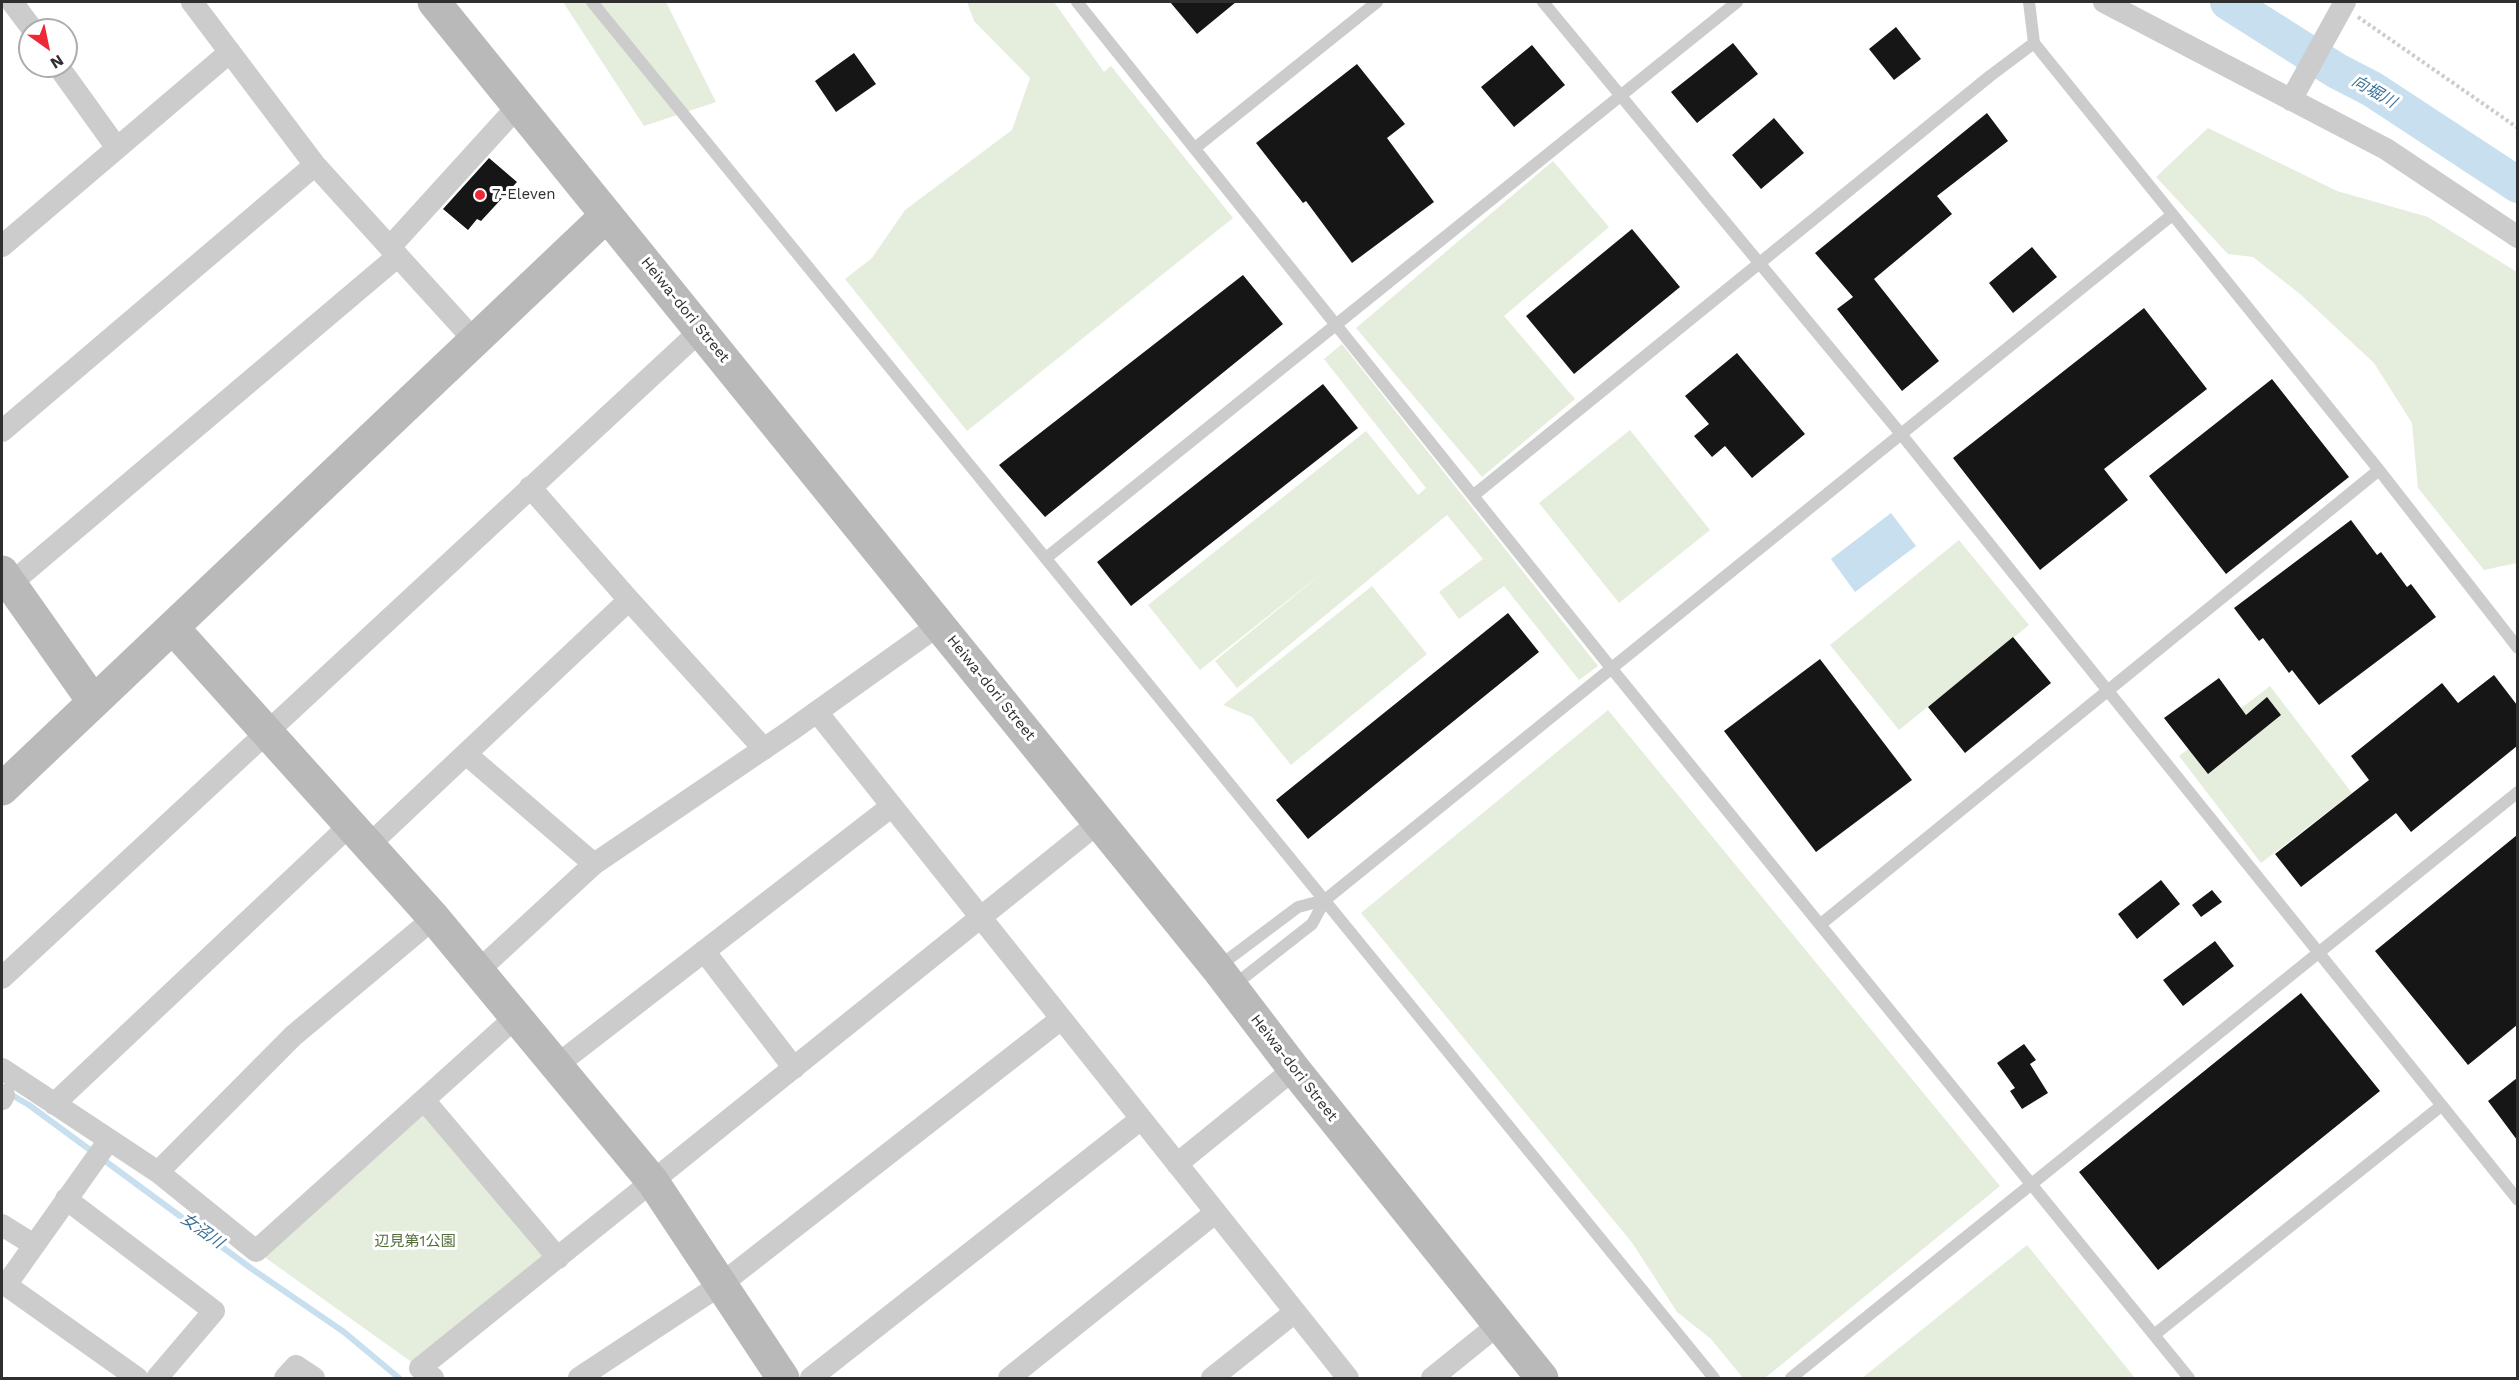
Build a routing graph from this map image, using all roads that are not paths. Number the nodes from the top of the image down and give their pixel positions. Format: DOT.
graph roads {
  1 [pos="12,2"];
  2 [pos="192,2"];
  3 [pos="434,2"];
  4 [pos="592,2"];
  5 [pos="1077,2"];
  6 [pos="1377,2"];
  7 [pos="1543,2"];
  8 [pos="1737,2"];
  9 [pos="2029,2"];
  10 [pos="2104,2"];
  11 [pos="2340,10"];
  12 [pos="24,18"];
  13 [pos="2034,43"];
  14 [pos="230,52"];
  15 [pos="67,78"];
  16 [pos="2295,93"];
  17 [pos="1620,96"];
  18 [pos="519,105"];
  19 [pos="117,148"];
  20 [pos="1195,148"];
  21 [pos="315,165"];
  22 [pos="607,215"];
  23 [pos="2172,215"];
  24 [pos="2517,237"];
  25 [pos="2,246"];
  26 [pos="394,251"];
  27 [pos="1761,262"];
  28 [pos="1337,323"];
  29 [pos="701,330"];
  30 [pos="475,341"];
  31 [pos="2,431"];
  32 [pos="1901,434"];
  33 [pos="2379,470"];
  34 [pos="530,487"];
  35 [pos="1474,495"];
  36 [pos="1046,558"];
  37 [pos="4,583"];
  38 [pos="629,600"];
  39 [pos="940,624"];
  40 [pos="173,628"];
  41 [pos="2517,648"];
  42 [pos="1612,669"];
  43 [pos="2107,693"];
  44 [pos="93,701"];
  45 [pos="817,712"];
  46 [pos="266,731"];
  47 [pos="764,749"];
  48 [pos="466,754"];
  49 [pos="2,789"];
  50 [pos="2517,792"];
  51 [pos="892,806"];
  52 [pos="1098,823"];
  53 [pos="360,835"];
  54 [pos="594,864"];
  55 [pos="1325,900"];
  56 [pos="434,918"];
  57 [pos="980,918"];
  58 [pos="1821,924"];
  59 [pos="704,951"];
  60 [pos="2320,954"];
  61 [pos="479,970"];
  62 [pos="2,978"];
  63 [pos="1225,978"];
  64 [pos="517,1016"];
  65 [pos="1061,1019"];
  66 [pos="557,1065"];
  67 [pos="794,1068"];
  68 [pos="2,1069"];
  69 [pos="1294,1070"];
  70 [pos="424,1100"];
  71 [pos="54,1104"];
  72 [pos="2440,1106"];
  73 [pos="1141,1119"];
  74 [pos="109,1140"];
  75 [pos="1177,1164"];
  76 [pos="158,1172"];
  77 [pos="652,1182"];
  78 [pos="2032,1184"];
  79 [pos="66,1199"];
  80 [pos="2517,1200"];
  81 [pos="1215,1213"];
  82 [pos="2,1225"];
  83 [pos="34,1245"];
  84 [pos="558,1258"];
  85 [pos="720,1285"];
  86 [pos="1295,1312"];
  87 [pos="1499,1324"];
  88 [pos="2154,1335"];
  89 [pos="137,1378"];
  90 [pos="157,1378"];
  91 [pos="285,1378"];
  92 [pos="314,1378"];
  93 [pos="433,1378"];
  94 [pos="579,1378"];
  95 [pos="783,1378"];
  96 [pos="811,1378"];
  97 [pos="1009,1378"];
  98 [pos="1212,1378"];
  99 [pos="1348,1378"];
  100 [pos="1432,1378"];
  101 [pos="1542,1378"];
  102 [pos="1714,1378"];
  103 [pos="1791,1378"];
  104 [pos="2189,1378"];
  1 -- 12 [label="street"];
  2 -- 14 [label="street"];
  3 -- 18 [label="street, Heiwa-dori Street"];
  4 -- 36 [label="lane"];
  5 -- 20 [label="lane"];
  6 -- 20 [label="lane"];
  7 -- 17 [label="lane"];
  8 -- 17 [label="lane"];
  9 -- 13 [label="lane"];
  10 -- 16 [label="street"];
  11 -- 16 [label="street"];
  13 -- 23 [label="lane"];
  13 -- 27 [label="lane"];
  14 -- 19 [label="street"];
  14 -- 21 [label="street"];
  15 -- 19 [label="street"];
  16 -- 24 [label="street"];
  17 -- 27 [label="lane"];
  17 -- 28 [label="lane"];
  18 -- 22 [label="street, Heiwa-dori Street"];
  18 -- 26 [label="street"];
  19 -- 25 [label="street"];
  20 -- 28 [label="lane"];
  21 -- 26 [label="street"];
  21 -- 31 [label="street"];
  22 -- 29 [label="street, Heiwa-dori Street"];
  22 -- 30 [label="street"];
  23 -- 32 [label="lane"];
  23 -- 33 [label="lane"];
  26 -- 30 [label="street"];
  26 -- 37 [label="street"];
  27 -- 32 [label="lane"];
  27 -- 35 [label="lane"];
  28 -- 35 [label="lane"];
  28 -- 36 [label="lane"];
  29 -- 34 [label="street"];
  29 -- 39 [label="street, Heiwa-dori Street"];
  30 -- 40 [label="street"];
  32 -- 42 [label="lane"];
  32 -- 43 [label="lane"];
  33 -- 41 [label="lane"];
  33 -- 43 [label="lane"];
  34 -- 38 [label="street"];
  34 -- 46 [label="street"];
  35 -- 42 [label="lane"];
  36 -- 55 [label="lane"];
  37 -- 44 [label="street"];
  38 -- 47 [label="street"];
  38 -- 48 [label="street"];
  39 -- 45 [label="street"];
  39 -- 52 [label="street, Heiwa-dori Street"];
  40 -- 44 [label="street"];
  40 -- 46 [label="street"];
  42 -- 55 [label="lane"];
  42 -- 58 [label="lane"];
  43 -- 58 [label="lane"];
  43 -- 60 [label="lane"];
  44 -- 49 [label="street"];
  45 -- 47 [label="street"];
  45 -- 51 [label="street"];
  46 -- 53 [label="street"];
  46 -- 62 [label="street"];
  47 -- 54 [label="street"];
  48 -- 53 [label="street"];
  48 -- 54 [label="street"];
  50 -- 60 [label="lane"];
  51 -- 57 [label="street"];
  51 -- 59 [label="street"];
  52 -- 57 [label="street"];
  52 -- 63 [label="street, Heiwa-dori Street"];
  53 -- 56 [label="street"];
  53 -- 71 [label="street"];
  54 -- 61 [label="street"];
  55 -- 63 [label="lane"];
  55 -- 63 [label="lane"];
  55 -- 102 [label="lane"];
  56 -- 61 [label="street"];
  56 -- 76 [label="street"];
  57 -- 65 [label="street"];
  57 -- 67 [label="street"];
  58 -- 78 [label="lane"];
  59 -- 66 [label="street"];
  59 -- 67 [label="street"];
  60 -- 72 [label="lane"];
  60 -- 78 [label="lane"];
  61 -- 64 [label="street"];
  63 -- 69 [label="street, Heiwa-dori Street"];
  64 -- 66 [label="street"];
  64 -- 70 [label="street"];
  65 -- 73 [label="street"];
  65 -- 85 [label="street"];
  66 -- 77 [label="street"];
  67 -- 77 [label="street"];
  68 -- 71 [label="street"];
  69 -- 75 [label="street"];
  69 -- 87 [label="street, Heiwa-dori Street"];
  70 -- 76 [label="street"];
  70 -- 84 [label="street"];
  71 -- 74 [label="street"];
  72 -- 80 [label="lane"];
  72 -- 88 [label="lane"];
  73 -- 75 [label="street"];
  73 -- 96 [label="street"];
  74 -- 76 [label="street"];
  74 -- 79 [label="street"];
  75 -- 81 [label="street"];
  77 -- 84 [label="street"];
  77 -- 85 [label="street"];
  78 -- 88 [label="lane"];
  78 -- 103 [label="lane"];
  79 -- 83 [label="street"];
  79 -- 90 [label="street"];
  81 -- 86 [label="street"];
  81 -- 97 [label="street"];
  82 -- 83 [label="street"];
  83 -- 89 [label="street"];
  84 -- 93 [label="street"];
  85 -- 94 [label="street"];
  85 -- 95 [label="street"];
  86 -- 98 [label="street"];
  86 -- 99 [label="street"];
  87 -- 100 [label="street"];
  87 -- 101 [label="street, Heiwa-dori Street"];
  88 -- 104 [label="lane"];
  91 -- 92 [label="street"];
}
